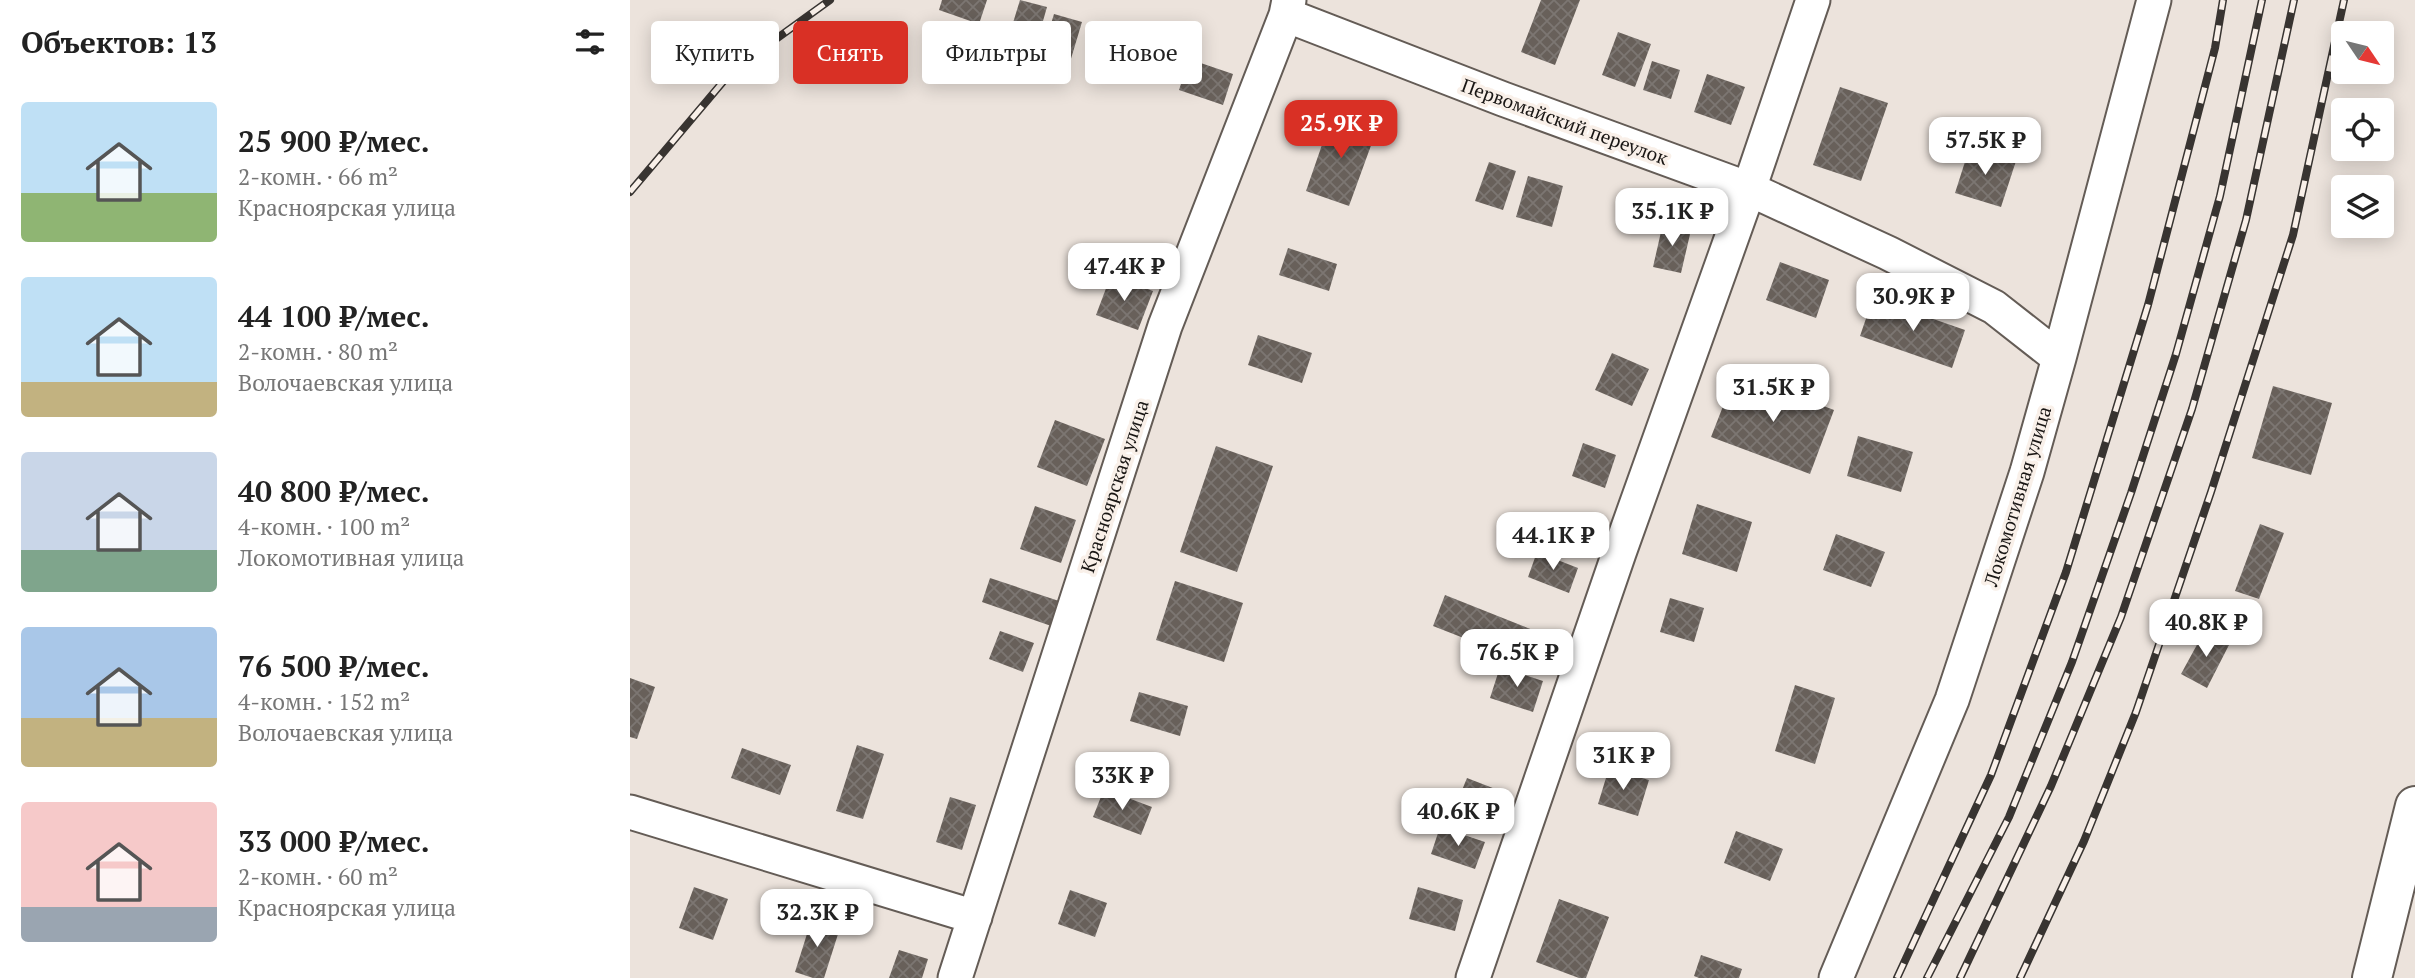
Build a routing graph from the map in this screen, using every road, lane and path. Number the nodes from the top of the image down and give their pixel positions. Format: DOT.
graph roads {
  1 [pos="1813,0"];
  2 [pos="2154,0"];
  3 [pos="1287,7"];
  4 [pos="1749,189"];
  5 [pos="2059,358"];
  6 [pos="2415,806"];
  7 [pos="630,811"];
  8 [pos="975,917"];
  9 [pos="955,978"];
  10 [pos="1473,978"];
  11 [pos="1836,978"];
  12 [pos="2372,978"];
  1 -- 4 [label="street"];
  2 -- 5 [label="street, Локомотивная улица"];
  3 -- 4 [label="street, Первомайский переулок"];
  3 -- 8 [label="street, Красноярская улица"];
  4 -- 5 [label="street, Первомайский переулок"];
  4 -- 10 [label="street"];
  5 -- 11 [label="street, Локомотивная улица"];
  6 -- 12 [label="main road"];
  7 -- 8 [label="street"];
  8 -- 9 [label="street, Красноярская улица"];
}
